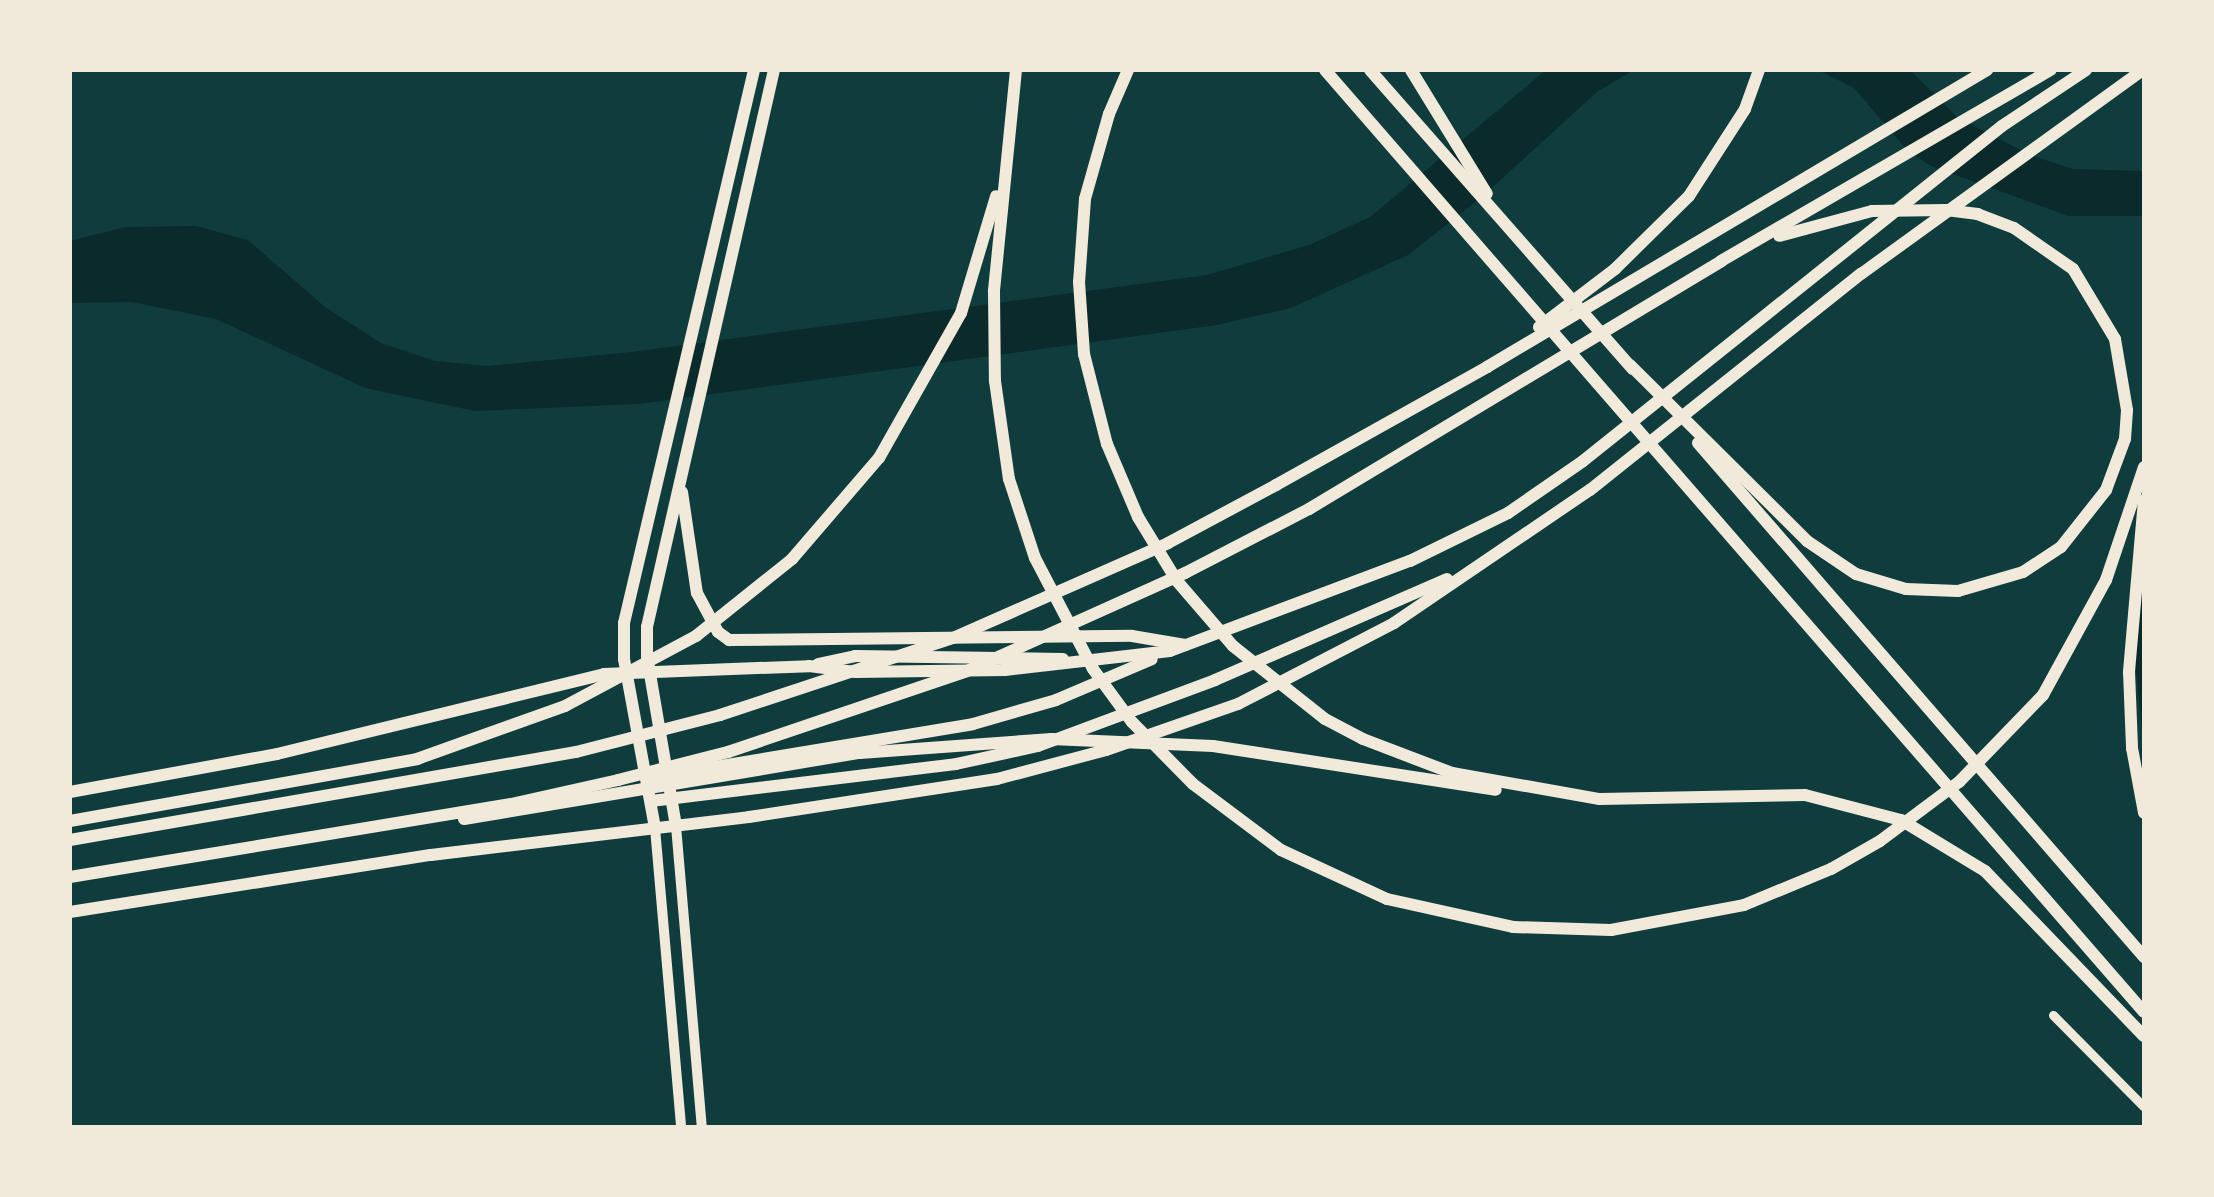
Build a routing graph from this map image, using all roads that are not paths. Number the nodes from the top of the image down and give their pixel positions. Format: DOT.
graph roads {
  1 [pos="754,70"];
  2 [pos="774,70"];
  3 [pos="1016,70"];
  4 [pos="1128,70"];
  5 [pos="1325,70"];
  6 [pos="1370,70"];
  7 [pos="1411,70"];
  8 [pos="1759,70"];
  9 [pos="1987,70"];
  10 [pos="2051,70"];
  11 [pos="2086,70"];
  12 [pos="2143,70"];
  13 [pos="1009,146"];
  14 [pos="1508,228"];
  15 [pos="1721,261"];
  16 [pos="1630,365"];
  17 [pos="1487,367"];
  18 [pos="2144,467"];
  19 [pos="680,481"];
  20 [pos="2144,500"];
  21 [pos="1474,568"];
  22 [pos="1186,645"];
  23 [pos="1170,651"];
  24 [pos="626,672"];
  25 [pos="649,672"];
  26 [pos="669,774"];
  27 [pos="648,778"];
  28 [pos="70,792"];
  29 [pos="672,798"];
  30 [pos="1600,799"];
  31 [pos="651,801"];
  32 [pos="2144,813"];
  33 [pos="70,821"];
  34 [pos="676,826"];
  35 [pos="655,828"];
  36 [pos="345,831"];
  37 [pos="70,840"];
  38 [pos="70,877"];
  39 [pos="70,912"];
  40 [pos="2073,956"];
  41 [pos="2144,957"];
  42 [pos="2053,1015"];
  43 [pos="2144,1015"];
  44 [pos="2144,1036"];
  45 [pos="2144,1107"];
  46 [pos="681,1127"];
  47 [pos="702,1127"];
  1 -- 24 [label="main road"];
  2 -- 19 [label="main road"];
  3 -- 13 [label="main road"];
  4 -- 30 [label="main road"];
  5 -- 43 [label="main road"];
  6 -- 14 [label="main road"];
  7 -- 14 [label="main road"];
  8 -- 17 [label="main road"];
  9 -- 17 [label="main road"];
  10 -- 15 [label="main road"];
  11 -- 22 [label="main road"];
  12 -- 21 [label="main road"];
  13 -- 18 [label="main road"];
  13 -- 33 [label="main road"];
  14 -- 16 [label="main road"];
  15 -- 16 [label="main road"];
  15 -- 36 [label="main road"];
  16 -- 41 [label="main road"];
  17 -- 37 [label="main road"];
  19 -- 22 [label="main road"];
  19 -- 25 [label="main road"];
  20 -- 32 [label="main road"];
  21 -- 29 [label="main road"];
  21 -- 34 [label="main road"];
  22 -- 23 [label="main road"];
  23 -- 25 [label="main road"];
  23 -- 26 [label="main road"];
  24 -- 25 [label="main road"];
  24 -- 27 [label="main road"];
  24 -- 28 [label="main road"];
  25 -- 26 [label="main road"];
  26 -- 27 [label="main road"];
  26 -- 29 [label="main road"];
  27 -- 31 [label="main road"];
  29 -- 31 [label="main road"];
  29 -- 34 [label="main road"];
  30 -- 36 [label="main road"];
  30 -- 40 [label="main road"];
  31 -- 35 [label="main road"];
  34 -- 35 [label="main road"];
  34 -- 47 [label="main road"];
  35 -- 39 [label="main road"];
  35 -- 46 [label="main road"];
  36 -- 38 [label="main road"];
  40 -- 43 [label="main road"];
  40 -- 44 [label="main road"];
  42 -- 45 [label="street"];
}
